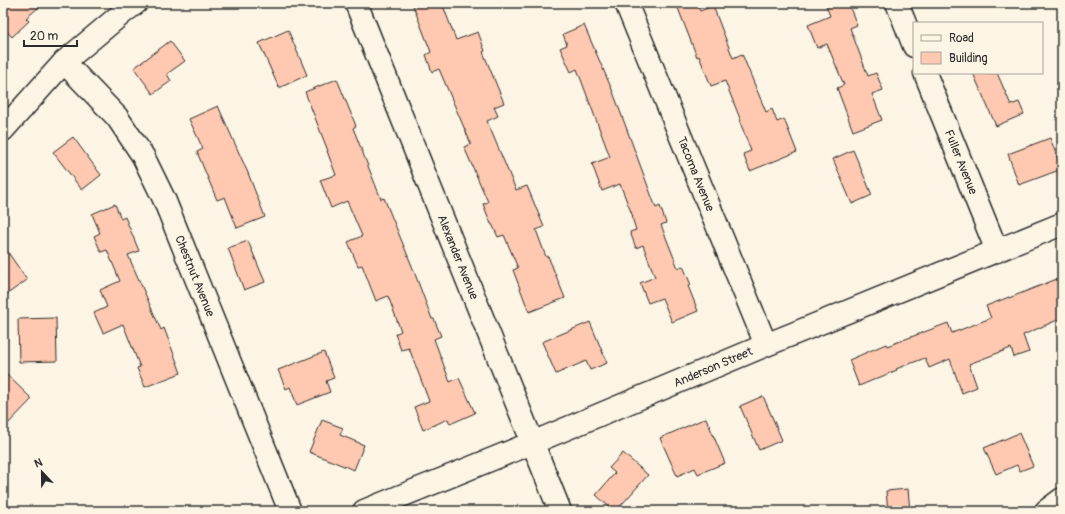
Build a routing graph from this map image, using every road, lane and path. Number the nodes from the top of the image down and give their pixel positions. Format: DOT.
graph roads {
  1 [pos="136,3"];
  2 [pos="356,3"];
  3 [pos="626,3"];
  4 [pos="897,3"];
  5 [pos="913,43"];
  6 [pos="64,62"];
  7 [pos="925,74"];
  8 [pos="3,130"];
  9 [pos="1062,224"];
  10 [pos="997,251"];
  11 [pos="766,345"];
  12 [pos="532,443"];
  13 [pos="1062,499"];
  14 [pos="290,511"];
  15 [pos="364,511"];
  16 [pos="560,511"];
  17 [pos="1046,511"];
  1 -- 6 [label="street"];
  2 -- 12 [label="street, Alexander Avenue"];
  3 -- 11 [label="street, Tacoma Avenue"];
  4 -- 5 [label="street"];
  6 -- 8 [label="street"];
  6 -- 14 [label="street, Chestnut Avenue"];
  7 -- 10 [label="street, Fuller Avenue"];
  9 -- 10 [label="street, Anderson Street"];
  10 -- 11 [label="street, Anderson Street"];
  11 -- 12 [label="street, Anderson Street"];
  12 -- 15 [label="street, Anderson Street"];
  12 -- 16 [label="street, Alexander Avenue"];
  13 -- 17 [label="street"];
}
